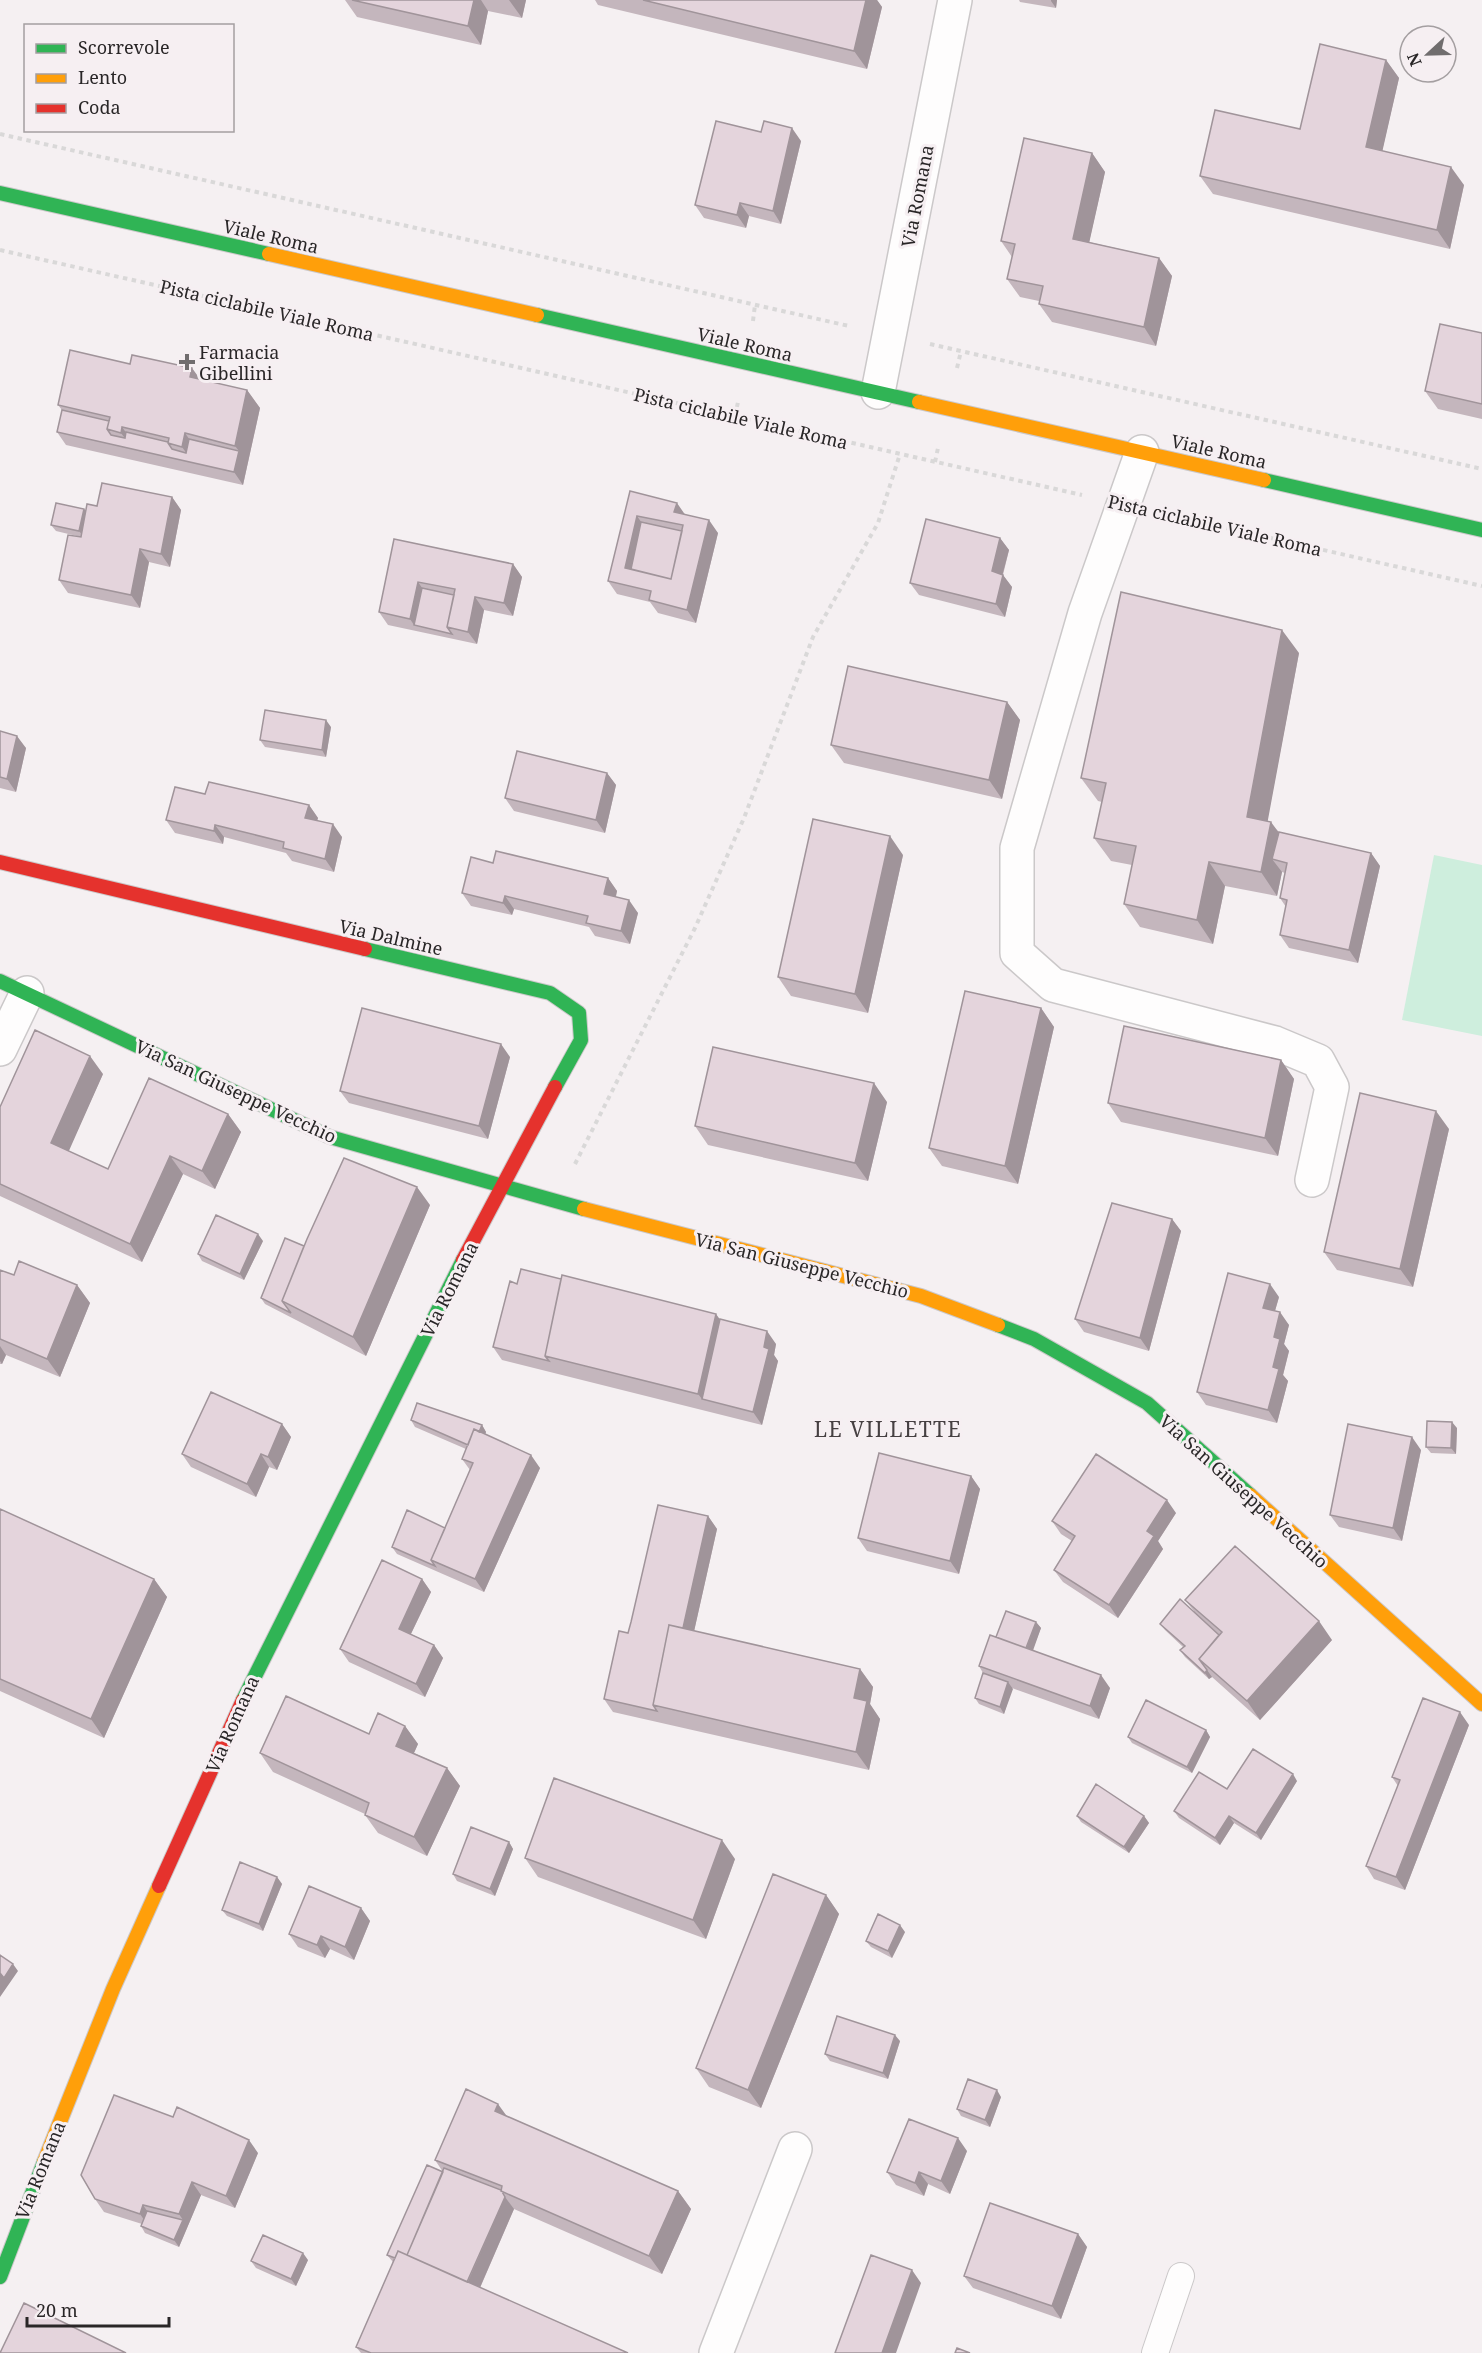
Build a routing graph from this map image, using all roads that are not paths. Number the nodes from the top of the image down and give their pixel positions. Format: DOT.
graph roads {
  1 [pos="955,0"];
  2 [pos="0,193"];
  3 [pos="878,392"];
  4 [pos="1142,452"];
  5 [pos="1482,530"];
  6 [pos="0,862"];
  7 [pos="14,987"];
  8 [pos="0,1050"];
  9 [pos="1312,1180"];
  10 [pos="500,1187"];
  11 [pos="1482,1704"];
  12 [pos="795,2149"];
  13 [pos="1181,2276"];
  14 [pos="0,2277"];
  15 [pos="716,2353"];
  16 [pos="1155,2353"];
  1 -- 3 [label="street, Via Romana"];
  2 -- 3 [label="street, Viale Roma"];
  3 -- 4 [label="street, Viale Roma"];
  4 -- 5 [label="street, Viale Roma"];
  4 -- 9 [label="street"];
  6 -- 10 [label="street, Via Dalmine"];
  7 -- 8 [label="street, Via San Giuseppe Vecchio"];
  7 -- 10 [label="street, Via San Giuseppe Vecchio"];
  10 -- 11 [label="street, Via San Giuseppe Vecchio"];
  10 -- 14 [label="street, Via Romana"];
  12 -- 15 [label="street"];
  13 -- 16 [label="lane"];
}
